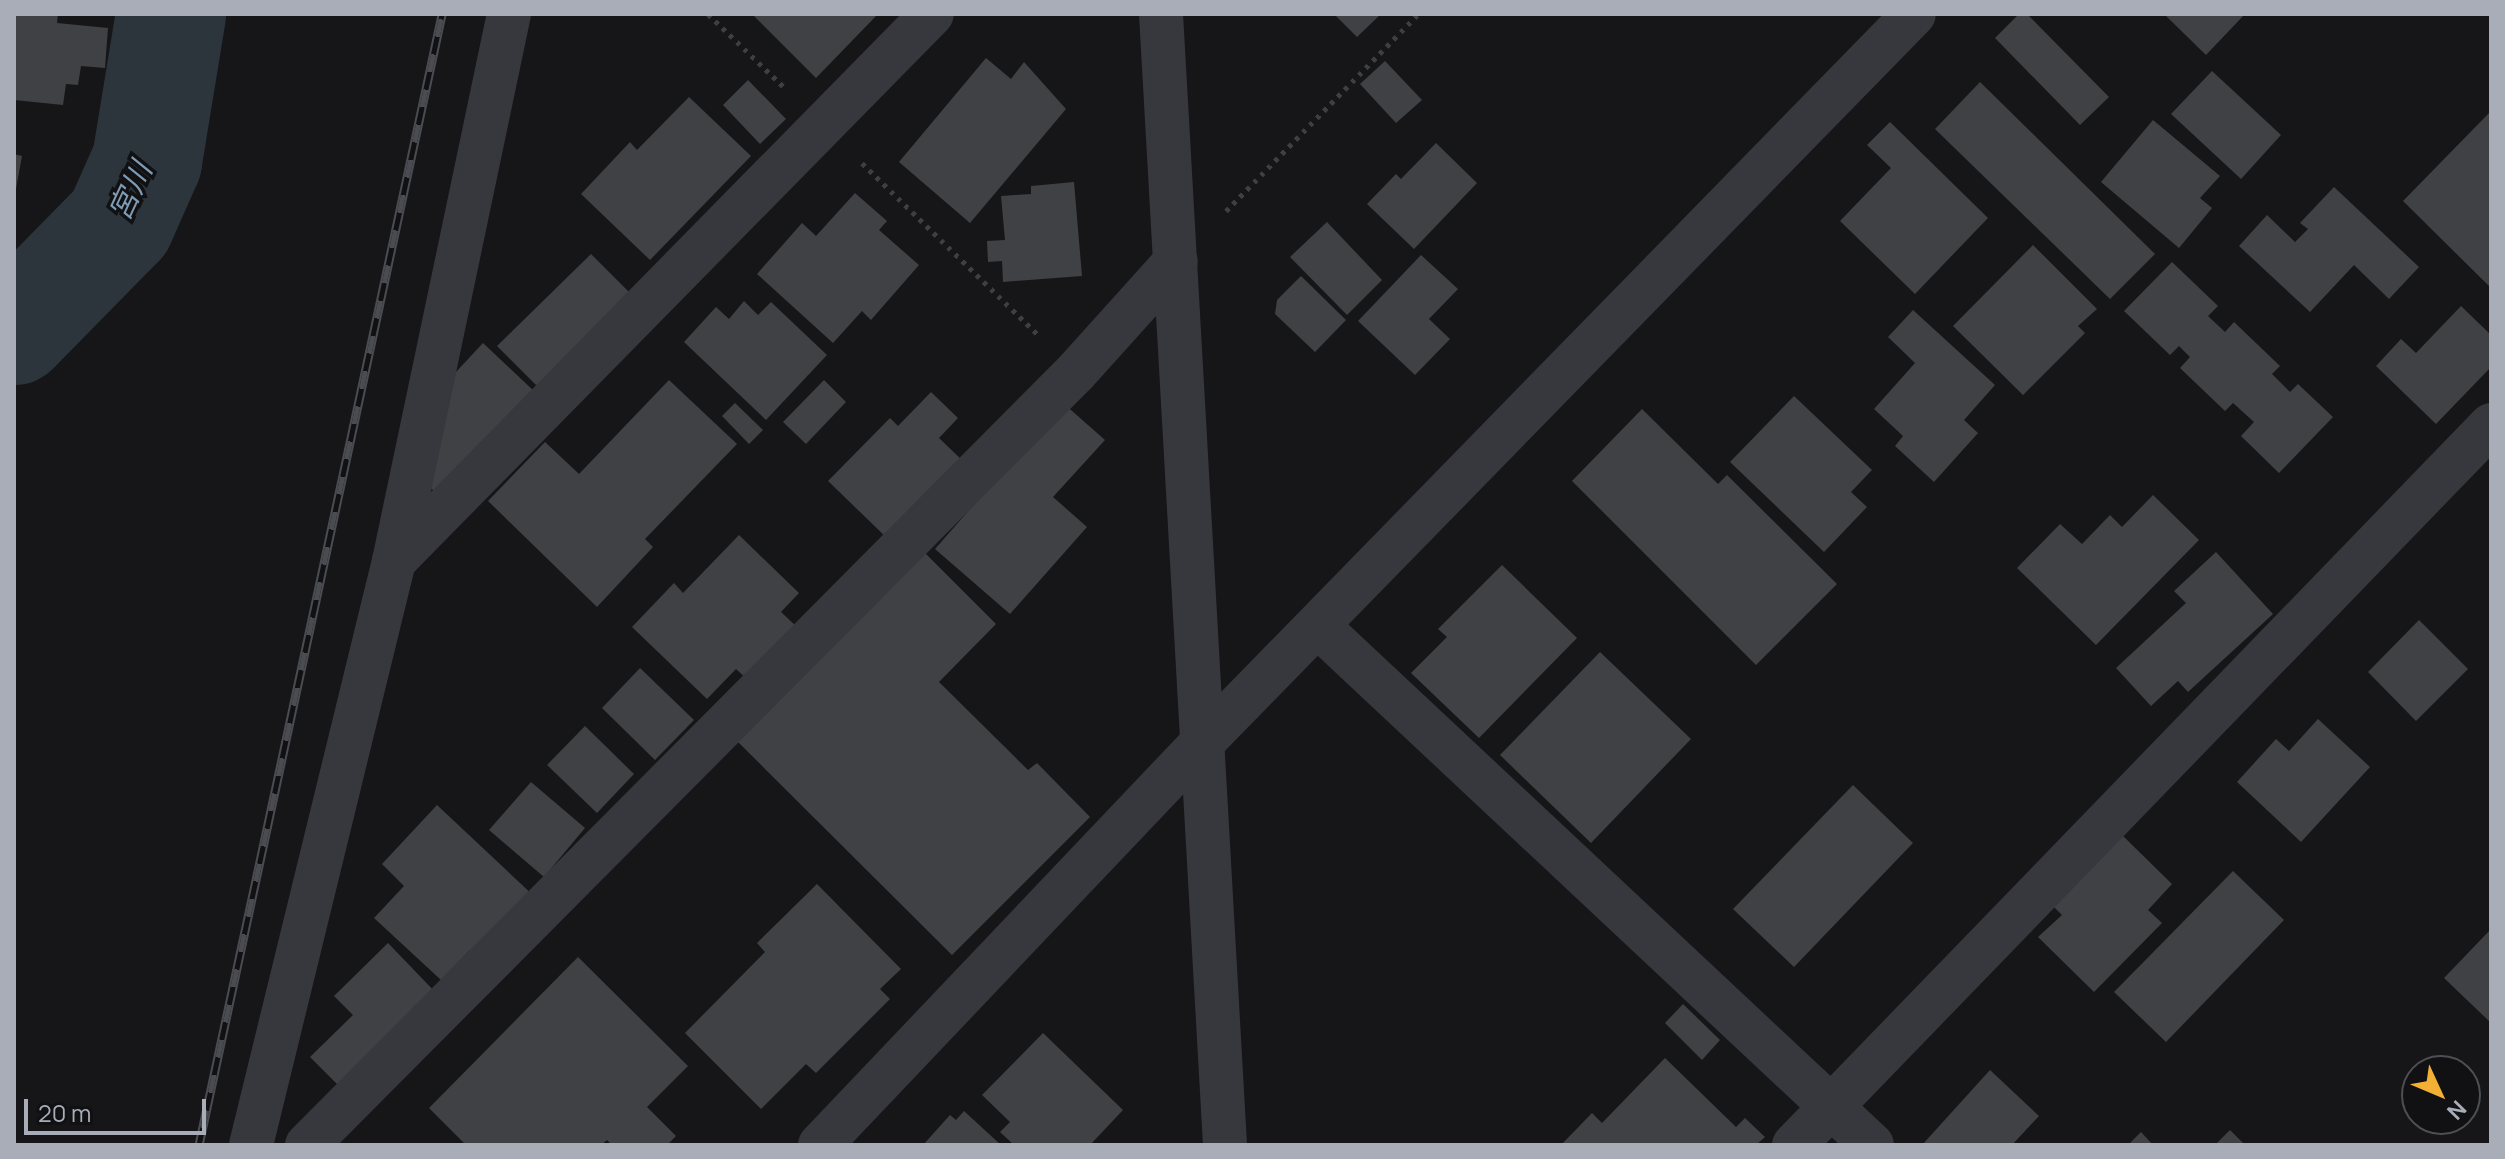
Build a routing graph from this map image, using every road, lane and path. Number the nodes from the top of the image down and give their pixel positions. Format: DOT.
graph roads {
  1 [pos="509,14"];
  2 [pos="708,14"];
  3 [pos="932,14"];
  4 [pos="1161,14"];
  5 [pos="1418,14"];
  6 [pos="1914,14"];
  7 [pos="823,125"];
  8 [pos="1176,261"];
  9 [pos="1076,372"];
  10 [pos="2491,425"];
  11 [pos="394,561"];
  12 [pos="1318,626"];
  13 [pos="1201,744"];
  14 [pos="1832,1106"];
  15 [pos="251,1145"];
  16 [pos="307,1145"];
  17 [pos="820,1145"];
  18 [pos="1225,1145"];
  19 [pos="1794,1145"];
  20 [pos="1872,1145"];
  1 -- 11 [label="street"];
  2 -- 7 [label="path"];
  3 -- 7 [label="street"];
  4 -- 8 [label="street"];
  5 -- 8 [label="path"];
  6 -- 12 [label="street"];
  7 -- 9 [label="path"];
  7 -- 11 [label="street"];
  8 -- 9 [label="street"];
  8 -- 13 [label="street"];
  9 -- 16 [label="street"];
  10 -- 14 [label="street"];
  11 -- 15 [label="street"];
  12 -- 13 [label="street"];
  12 -- 14 [label="street"];
  13 -- 17 [label="street"];
  13 -- 18 [label="street"];
  14 -- 19 [label="street"];
  14 -- 20 [label="street"];
}
